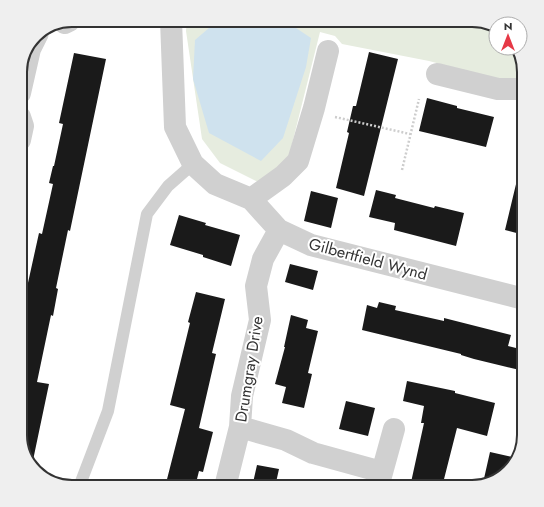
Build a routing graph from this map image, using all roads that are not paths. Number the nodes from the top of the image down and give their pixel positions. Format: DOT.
graph roads {
  1 [pos="171,27"];
  2 [pos="328,51"];
  3 [pos="437,74"];
  4 [pos="517,89"];
  5 [pos="193,164"];
  6 [pos="251,199"];
  7 [pos="279,230"];
  8 [pos="517,297"];
  9 [pos="240,427"];
  10 [pos="394,429"];
  11 [pos="380,479"];
  12 [pos="82,480"];
  13 [pos="227,480"];
  1 -- 5 [label="street, Gilbertfield Wynd"];
  2 -- 6 [label="street"];
  3 -- 4 [label="street"];
  5 -- 6 [label="street, Gilbertfield Wynd"];
  5 -- 12 [label="lane"];
  6 -- 7 [label="street, Gilbertfield Wynd"];
  7 -- 8 [label="street, Gilbertfield Wynd"];
  7 -- 9 [label="street, Drumgray Drive"];
  9 -- 11 [label="street"];
  9 -- 13 [label="street, Drumgray Drive"];
  10 -- 11 [label="street"];
}
